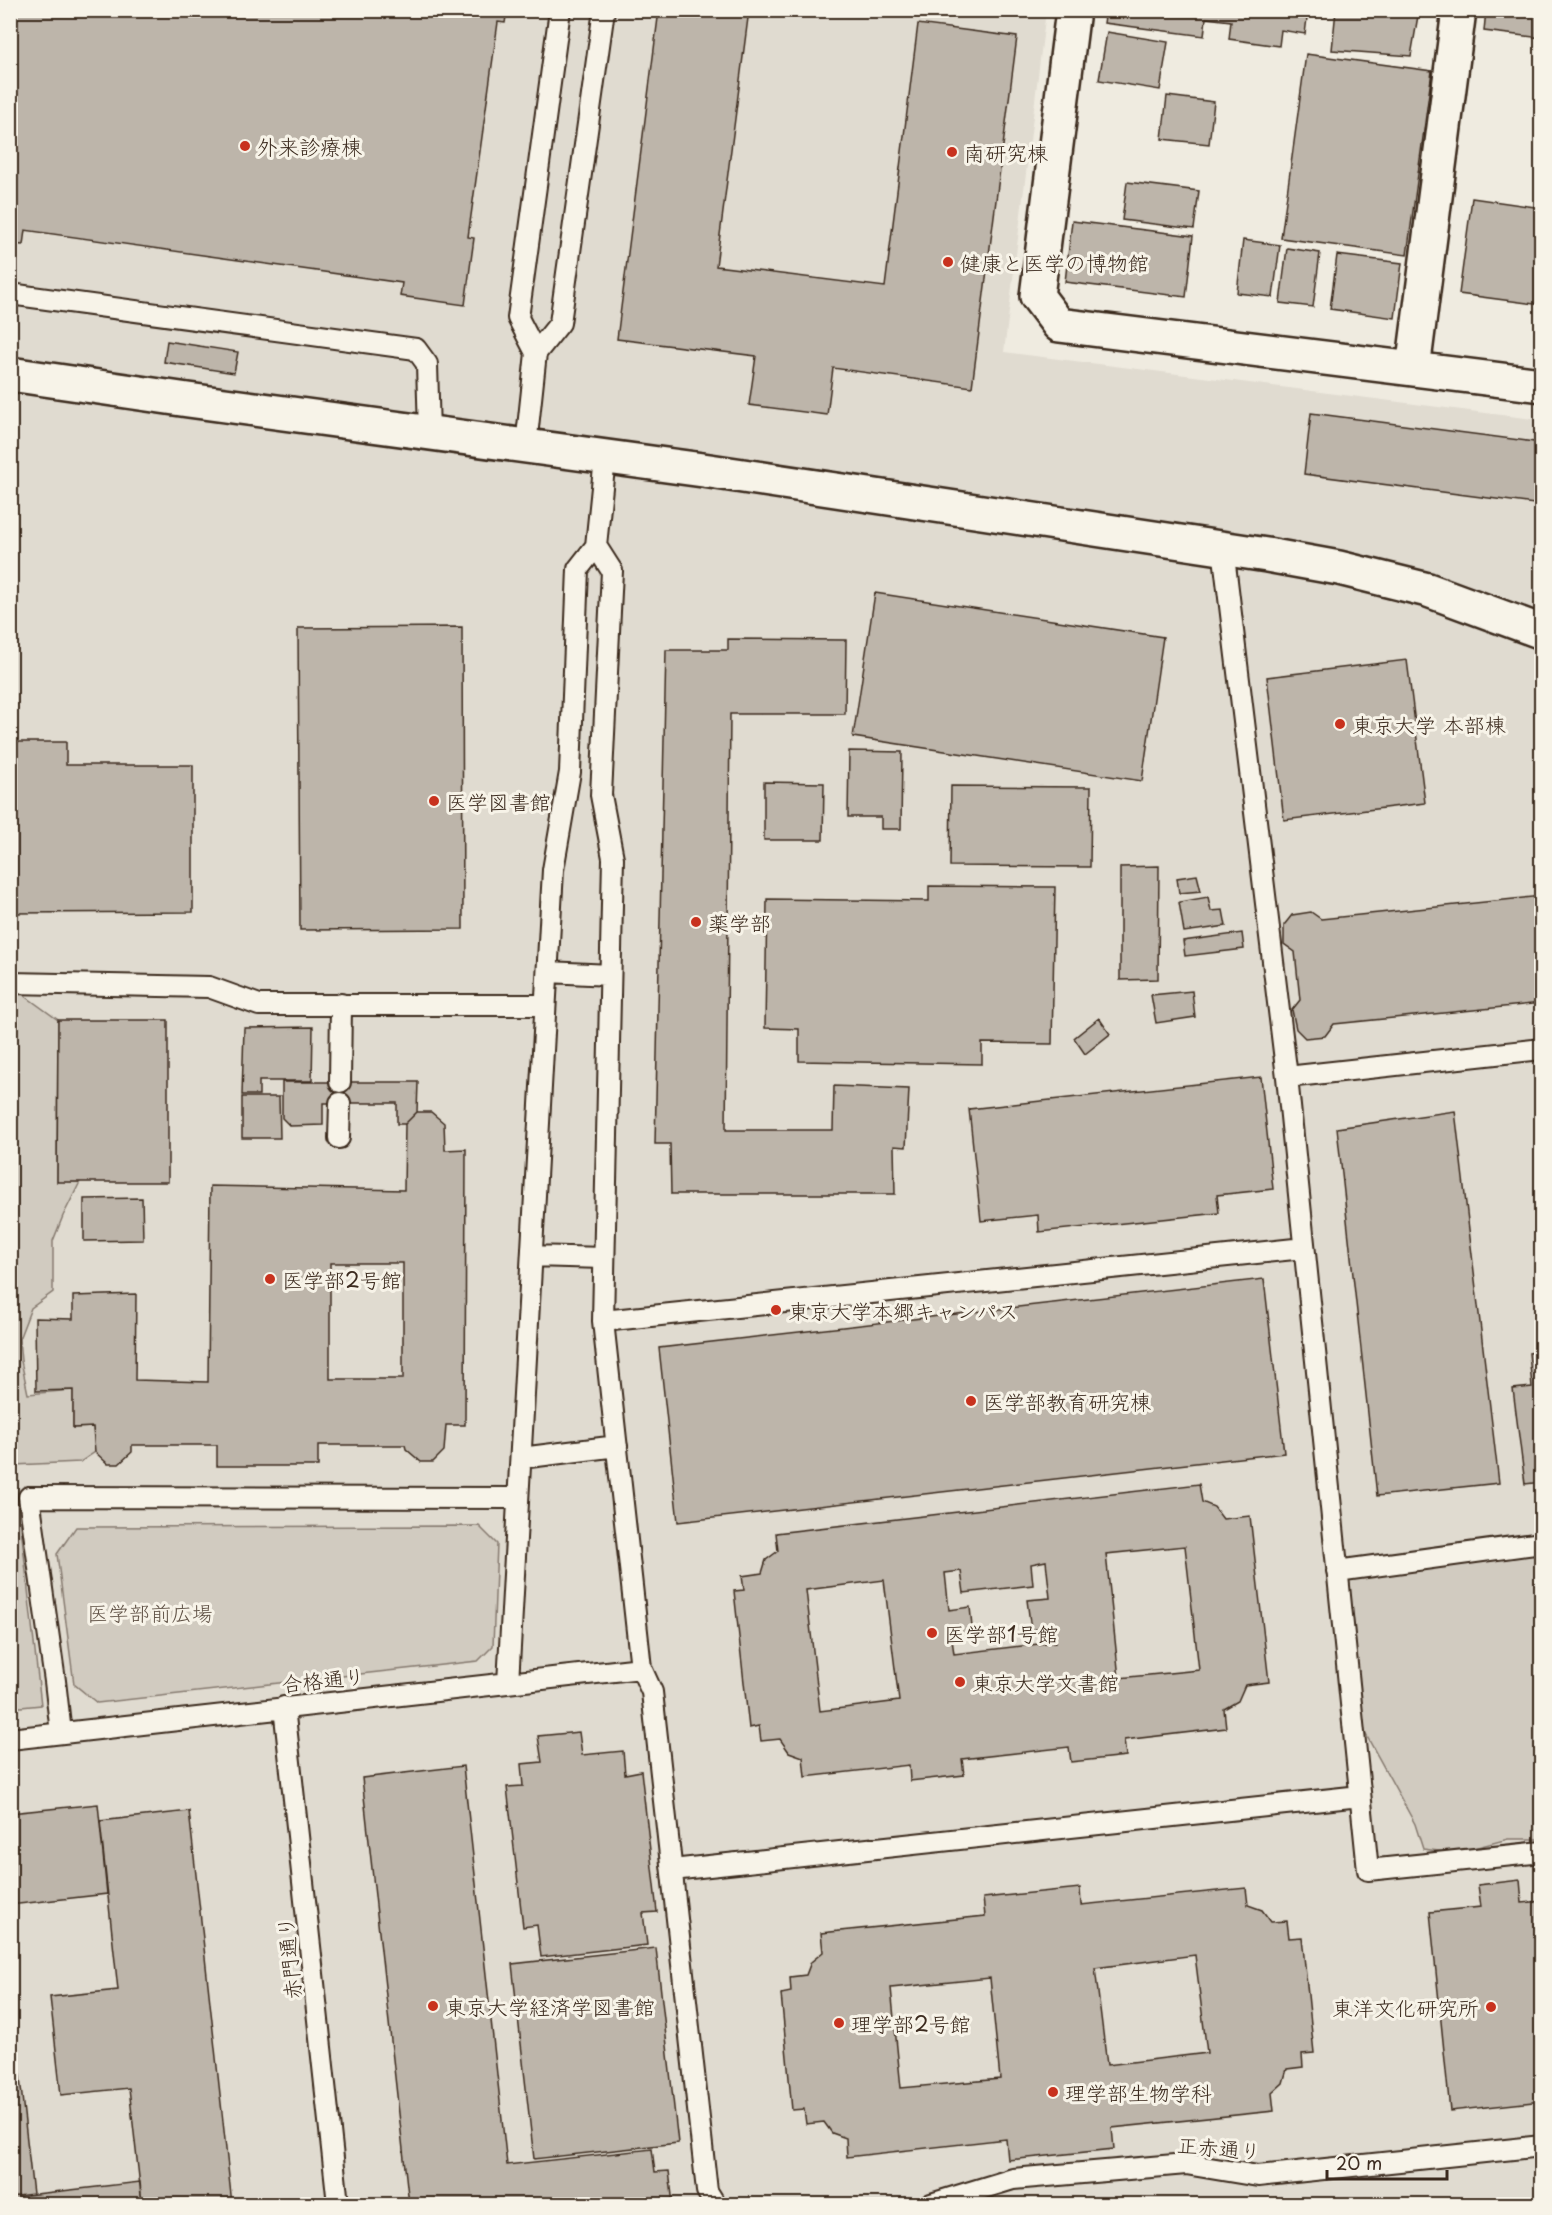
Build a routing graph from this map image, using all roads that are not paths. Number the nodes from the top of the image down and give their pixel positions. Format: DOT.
graph roads {
  1 [pos="560,10"];
  2 [pos="604,10"];
  3 [pos="1073,10"];
  4 [pos="1459,10"];
  5 [pos="10,294"];
  6 [pos="536,352"];
  7 [pos="1413,369"];
  8 [pos="10,374"];
  9 [pos="1542,385"];
  10 [pos="429,433"];
  11 [pos="526,446"];
  12 [pos="605,458"];
  13 [pos="596,546"];
  14 [pos="1223,548"];
  15 [pos="1542,632"];
  16 [pos="548,972"];
  17 [pos="610,975"];
  18 [pos="10,983"];
  19 [pos="341,1004"];
  20 [pos="545,1005"];
  21 [pos="1542,1049"];
  22 [pos="1287,1077"];
  23 [pos="340,1082"];
  24 [pos="340,1103"];
  25 [pos="339,1138"];
  26 [pos="1304,1248"];
  27 [pos="532,1256"];
  28 [pos="604,1258"];
  29 [pos="603,1321"];
  30 [pos="616,1446"];
  31 [pos="521,1458"];
  32 [pos="518,1498"];
  33 [pos="1542,1542"];
  34 [pos="1337,1571"];
  35 [pos="641,1668"];
  36 [pos="508,1683"];
  37 [pos="284,1707"];
  38 [pos="61,1733"];
  39 [pos="10,1739"];
  40 [pos="1360,1796"];
  41 [pos="1542,1852"];
  42 [pos="672,1870"];
  43 [pos="1542,2146"];
  44 [pos="338,2205"];
  45 [pos="715,2205"];
  46 [pos="931,2205"];
  1 -- 6 [label="lane"];
  2 -- 6 [label="lane"];
  3 -- 7 [label="street"];
  4 -- 7 [label="street"];
  5 -- 10 [label="lane"];
  6 -- 11 [label="lane"];
  7 -- 9 [label="street"];
  8 -- 10 [label="street"];
  10 -- 11 [label="street"];
  11 -- 12 [label="street"];
  12 -- 13 [label="lane"];
  12 -- 14 [label="street"];
  13 -- 16 [label="lane"];
  13 -- 17 [label="lane"];
  14 -- 15 [label="street"];
  14 -- 22 [label="lane"];
  16 -- 17 [label="lane"];
  16 -- 20 [label="lane"];
  17 -- 28 [label="lane"];
  18 -- 19 [label="lane"];
  19 -- 20 [label="lane"];
  19 -- 23 [label="lane"];
  20 -- 27 [label="lane"];
  21 -- 22 [label="lane"];
  22 -- 26 [label="lane"];
  24 -- 25 [label="lane"];
  26 -- 29 [label="lane"];
  26 -- 34 [label="lane"];
  27 -- 28 [label="lane"];
  27 -- 31 [label="lane"];
  28 -- 29 [label="lane"];
  29 -- 30 [label="lane"];
  30 -- 31 [label="lane"];
  30 -- 35 [label="lane"];
  31 -- 32 [label="lane"];
  32 -- 36 [label="lane"];
  32 -- 38 [label="lane"];
  33 -- 34 [label="lane"];
  34 -- 40 [label="lane"];
  35 -- 36 [label="lane, 合格通り"];
  35 -- 42 [label="lane"];
  36 -- 37 [label="lane, 合格通り"];
  37 -- 38 [label="lane, 合格通り"];
  37 -- 44 [label="lane, 赤門通り"];
  38 -- 39 [label="lane, 合格通り"];
  40 -- 41 [label="lane"];
  40 -- 42 [label="lane"];
  42 -- 45 [label="lane"];
  43 -- 46 [label="lane, 正赤通り"];
}
